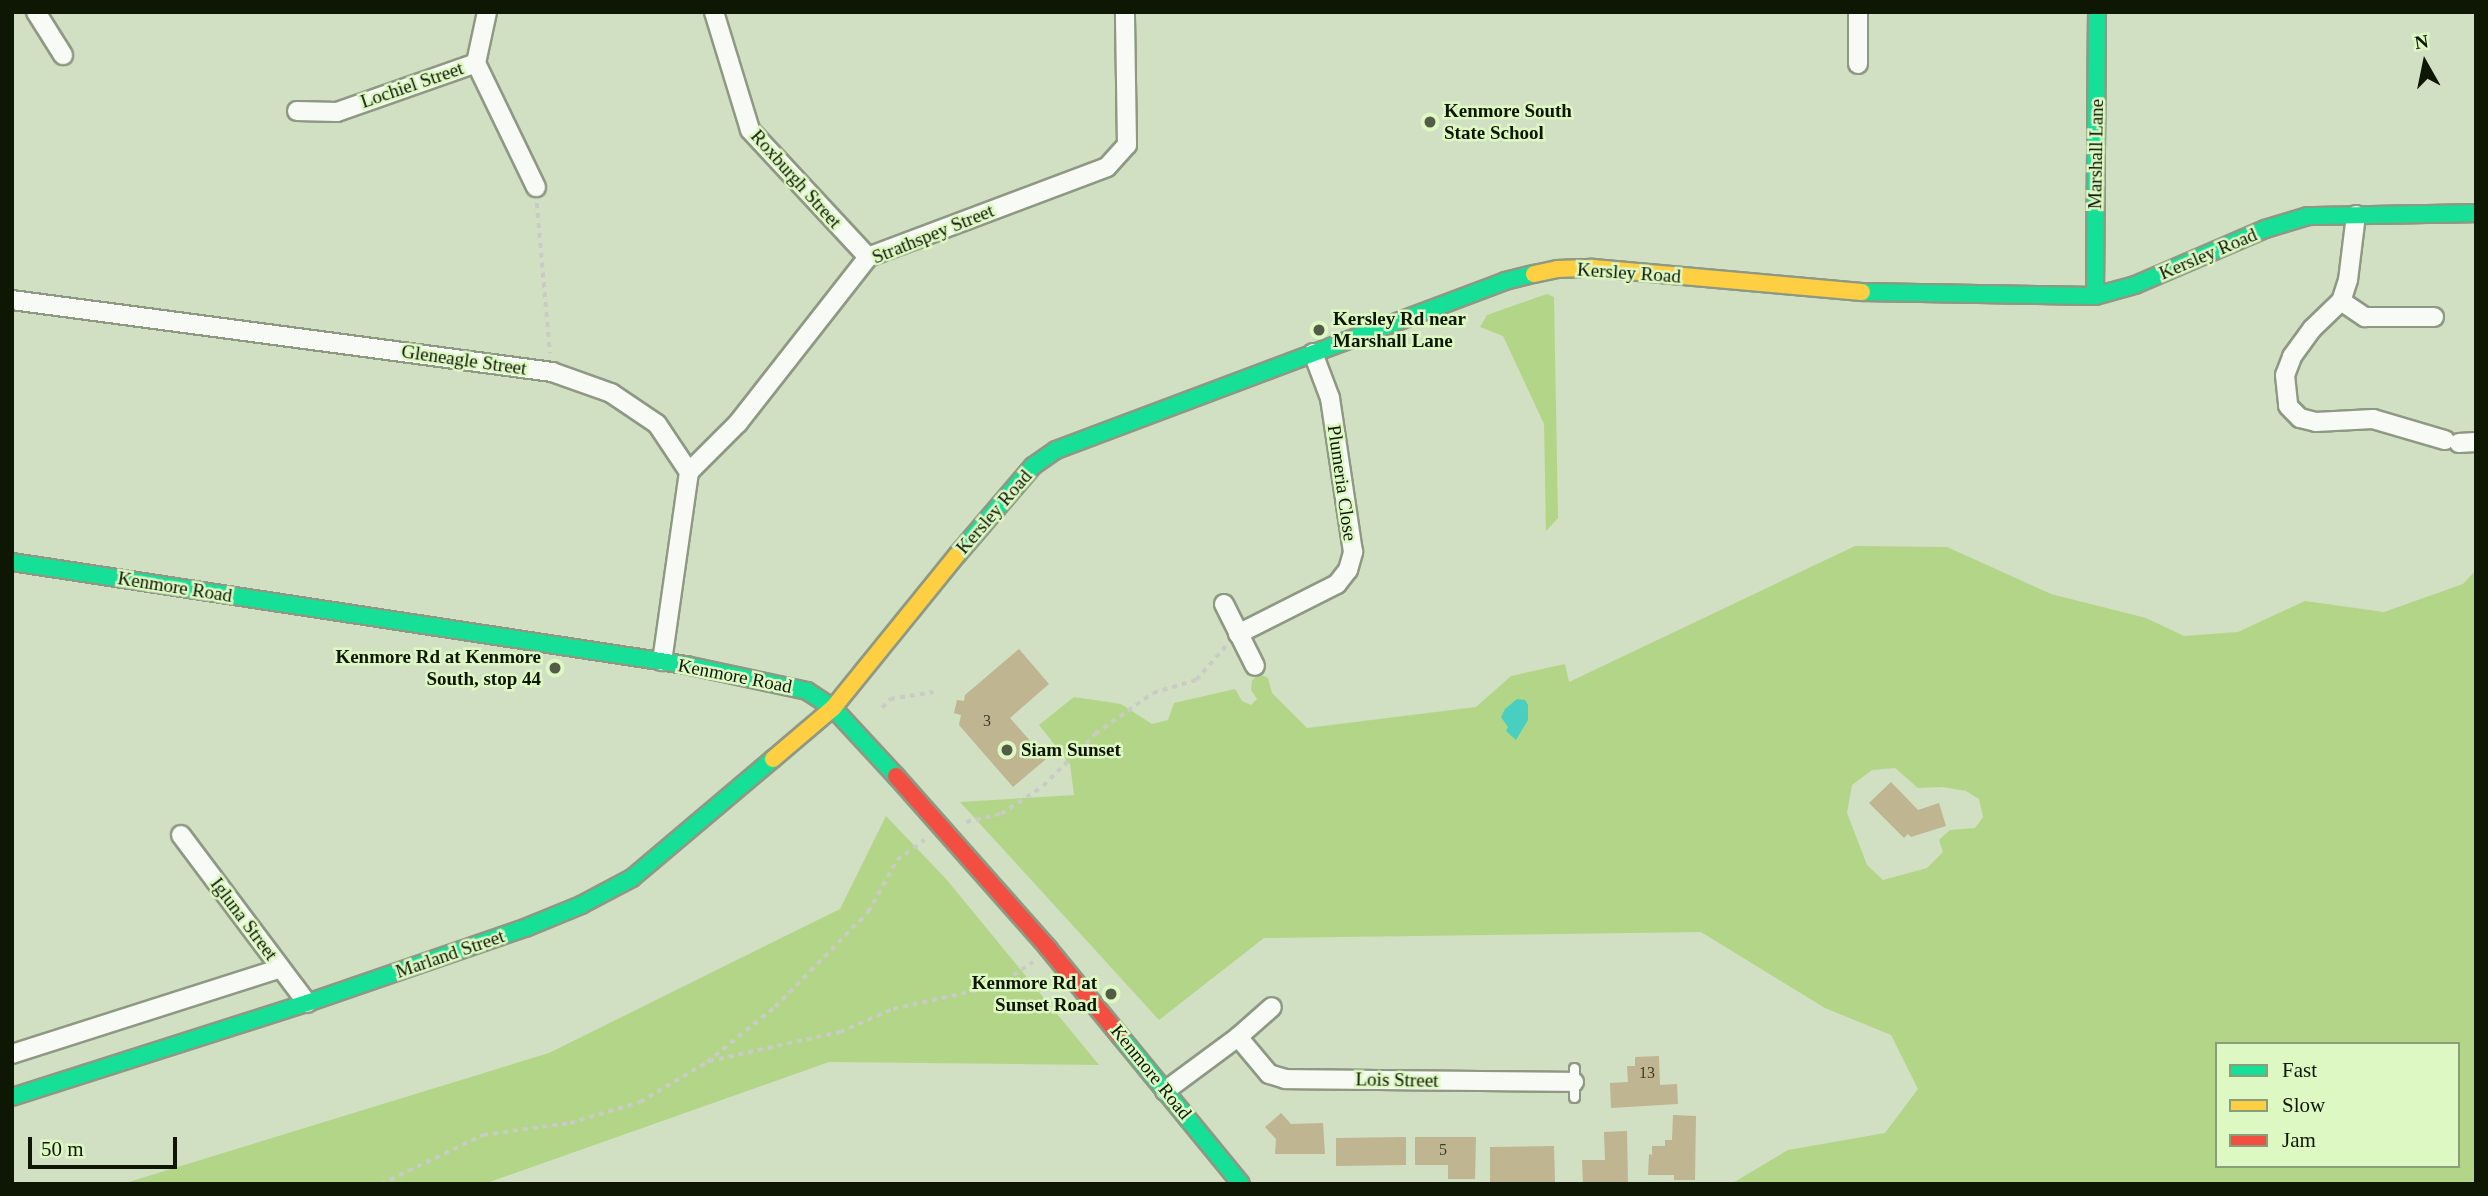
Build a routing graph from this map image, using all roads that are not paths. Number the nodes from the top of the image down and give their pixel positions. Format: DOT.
graph roads {
  1 [pos="36,12"];
  2 [pos="487,12"];
  3 [pos="714,12"];
  4 [pos="1125,12"];
  5 [pos="1858,12"];
  6 [pos="2098,12"];
  7 [pos="63,55"];
  8 [pos="476,62"];
  9 [pos="1858,64"];
  10 [pos="297,111"];
  11 [pos="536,187"];
  12 [pos="2476,213"];
  13 [pos="2356,215"];
  14 [pos="868,257"];
  15 [pos="2095,296"];
  16 [pos="12,300"];
  17 [pos="2341,300"];
  18 [pos="2434,317"];
  19 [pos="1313,354"];
  20 [pos="2460,441"];
  21 [pos="689,472"];
  22 [pos="12,562"];
  23 [pos="1224,604"];
  24 [pos="1238,634"];
  25 [pos="662,661"];
  26 [pos="1255,666"];
  27 [pos="833,708"];
  28 [pos="181,835"];
  29 [pos="281,968"];
  30 [pos="307,1003"];
  31 [pos="1272,1007"];
  32 [pos="1238,1037"];
  33 [pos="12,1054"];
  34 [pos="1574,1082"];
  35 [pos="1165,1091"];
  36 [pos="12,1097"];
  37 [pos="1241,1184"];
  1 -- 7 [label="street"];
  2 -- 8 [label="street, Lochiel Street"];
  3 -- 14 [label="street, Roxburgh Street"];
  4 -- 14 [label="street, Strathspey Street"];
  5 -- 9 [label="street"];
  6 -- 15 [label="street, Marshall Lane"];
  8 -- 10 [label="street, Lochiel Street"];
  8 -- 11 [label="street"];
  12 -- 13 [label="street, Kersley Road"];
  13 -- 15 [label="street, Kersley Road"];
  13 -- 17 [label="street"];
  14 -- 21 [label="street, Strathspey Street"];
  15 -- 19 [label="street, Kersley Road"];
  16 -- 21 [label="street, Gleneagle Street"];
  17 -- 18 [label="street"];
  17 -- 20 [label="street"];
  19 -- 24 [label="street, Plumeria Close"];
  19 -- 27 [label="street, Kersley Road"];
  21 -- 25 [label="street"];
  22 -- 25 [label="street, Kenmore Road"];
  23 -- 24 [label="street"];
  24 -- 26 [label="street"];
  25 -- 27 [label="street, Kenmore Road"];
  27 -- 30 [label="street, Marland Street"];
  27 -- 35 [label="street, Kenmore Road"];
  28 -- 29 [label="street, Igluna Street"];
  29 -- 30 [label="street, Igluna Street"];
  29 -- 33 [label="street"];
  30 -- 36 [label="street, Marland Street"];
  31 -- 32 [label="street"];
  32 -- 34 [label="street, Lois Street"];
  32 -- 35 [label="street"];
  35 -- 37 [label="street, Kenmore Road"];
}
